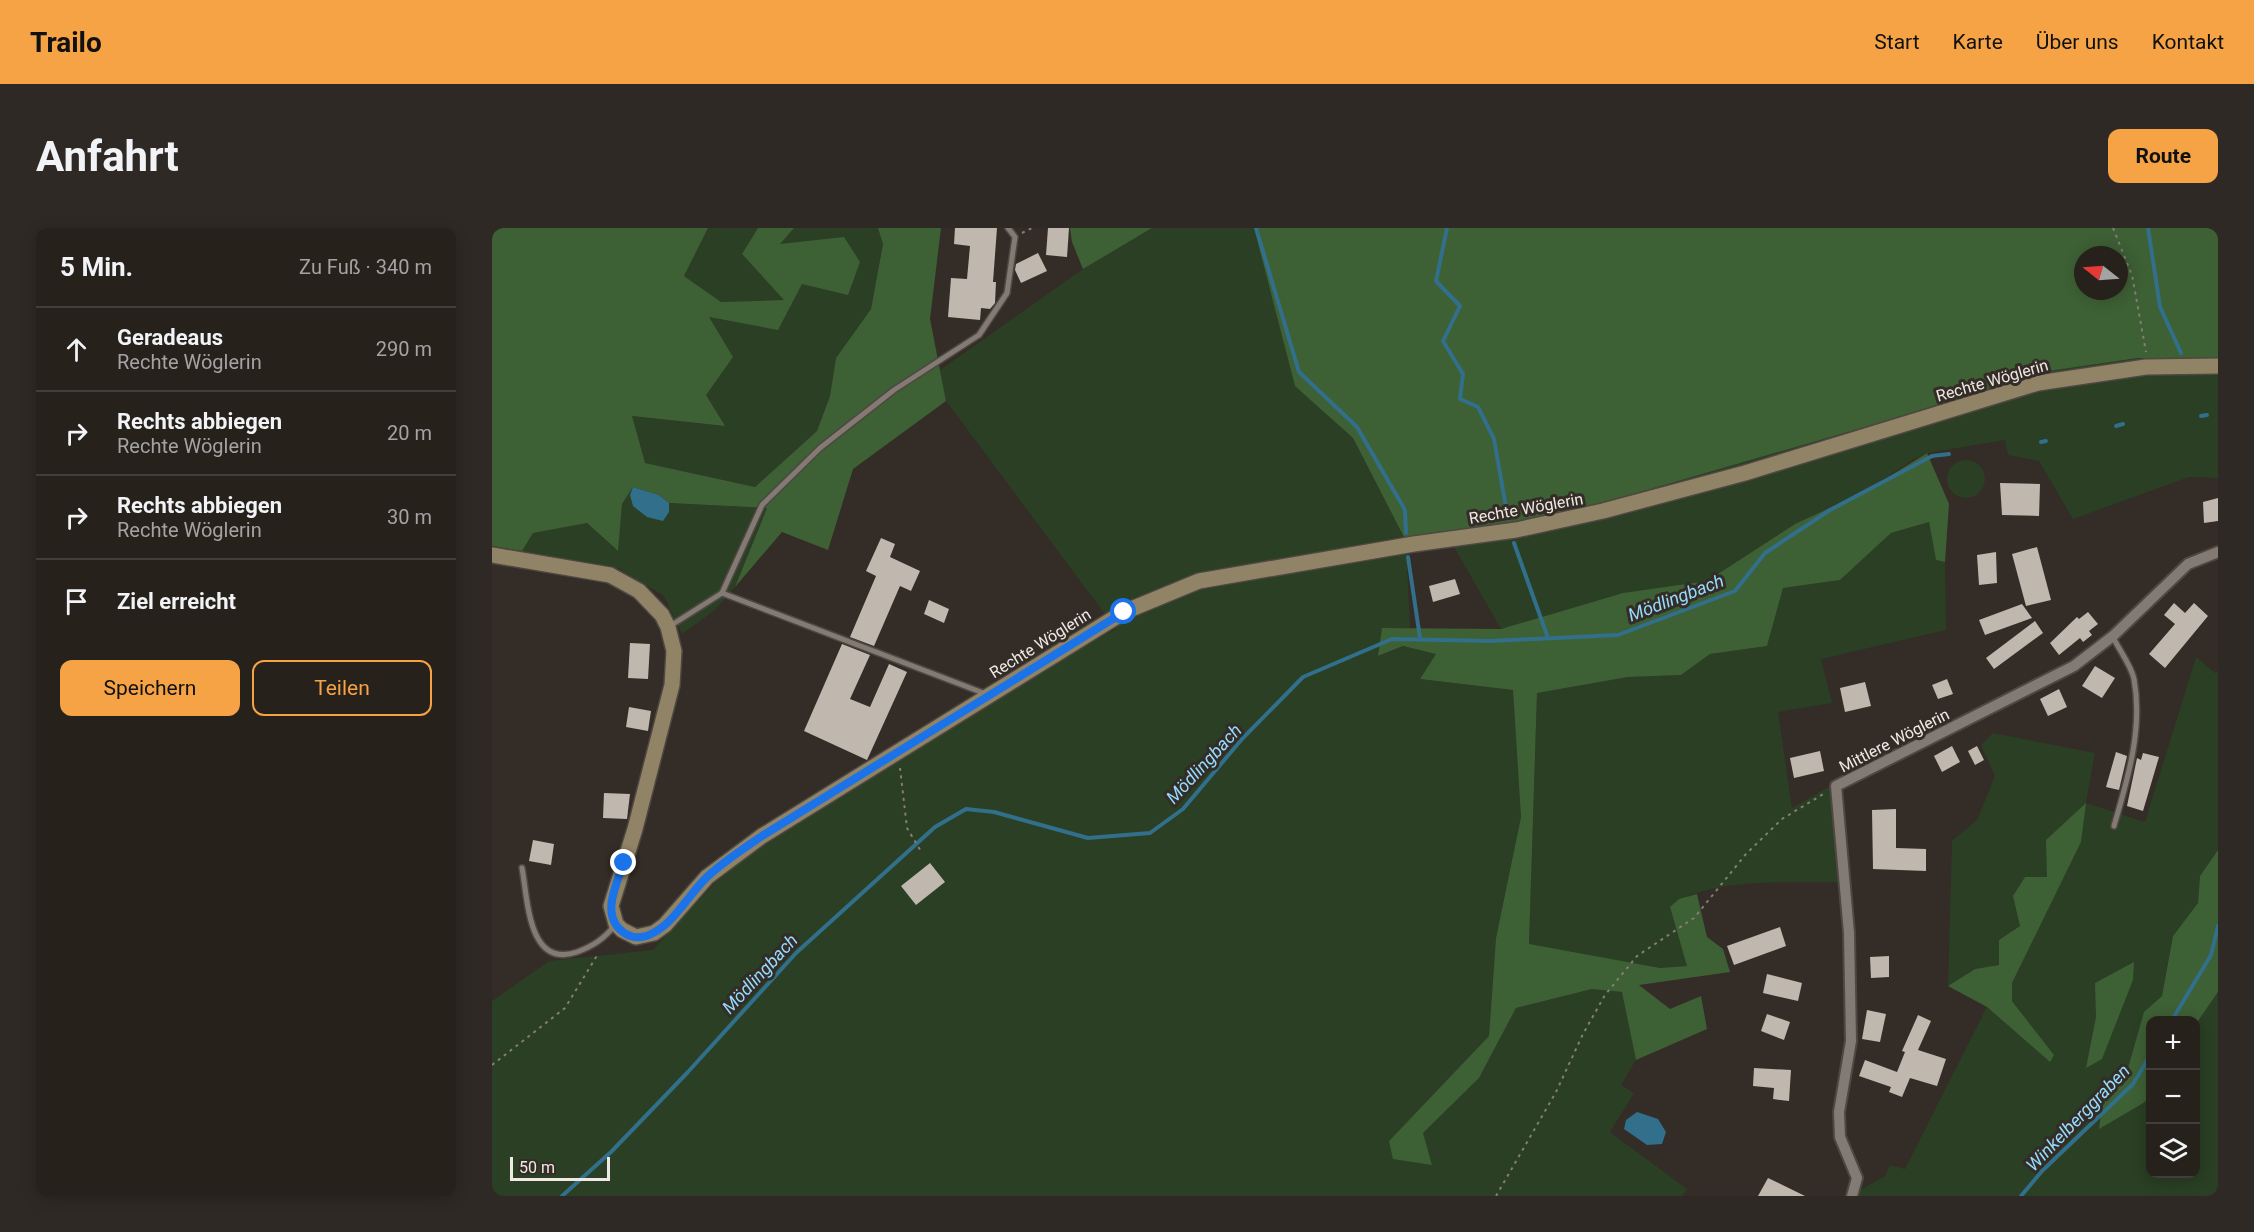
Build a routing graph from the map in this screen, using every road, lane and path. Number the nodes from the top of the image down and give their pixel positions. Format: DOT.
graph roads {
  1 [pos="1008,228"];
  2 [pos="2113,228"];
  3 [pos="2218,366"];
  4 [pos="2146,367"];
  5 [pos="2218,552"];
  6 [pos="492,555"];
  7 [pos="722,593"];
  8 [pos="668,627"];
  9 [pos="2113,636"];
  10 [pos="990,695"];
  11 [pos="898,751"];
  12 [pos="1836,786"];
  13 [pos="2114,826"];
  14 [pos="922,853"];
  15 [pos="522,868"];
  16 [pos="616,924"];
  17 [pos="604,938"];
  18 [pos="492,1065"];
  19 [pos="1496,1196"];
  20 [pos="1852,1196"];
  1 -- 7 [label="lane"];
  2 -- 4 [label="path"];
  3 -- 4 [label="main road, Rechte Wöglerin"];
  4 -- 10 [label="main road, Rechte Wöglerin"];
  5 -- 9 [label="street, Mittlere Wöglerin"];
  6 -- 8 [label="main road"];
  7 -- 8 [label="lane"];
  7 -- 10 [label="lane"];
  8 -- 16 [label="main road"];
  9 -- 12 [label="street, Mittlere Wöglerin"];
  9 -- 13 [label="lane"];
  10 -- 11 [label="main road, Rechte Wöglerin"];
  11 -- 14 [label="path"];
  11 -- 16 [label="main road, Rechte Wöglerin"];
  12 -- 19 [label="path"];
  12 -- 20 [label="street, Mittlere Wöglerin"];
  15 -- 17 [label="lane"];
  16 -- 17 [label="lane"];
  17 -- 18 [label="path"];
}
